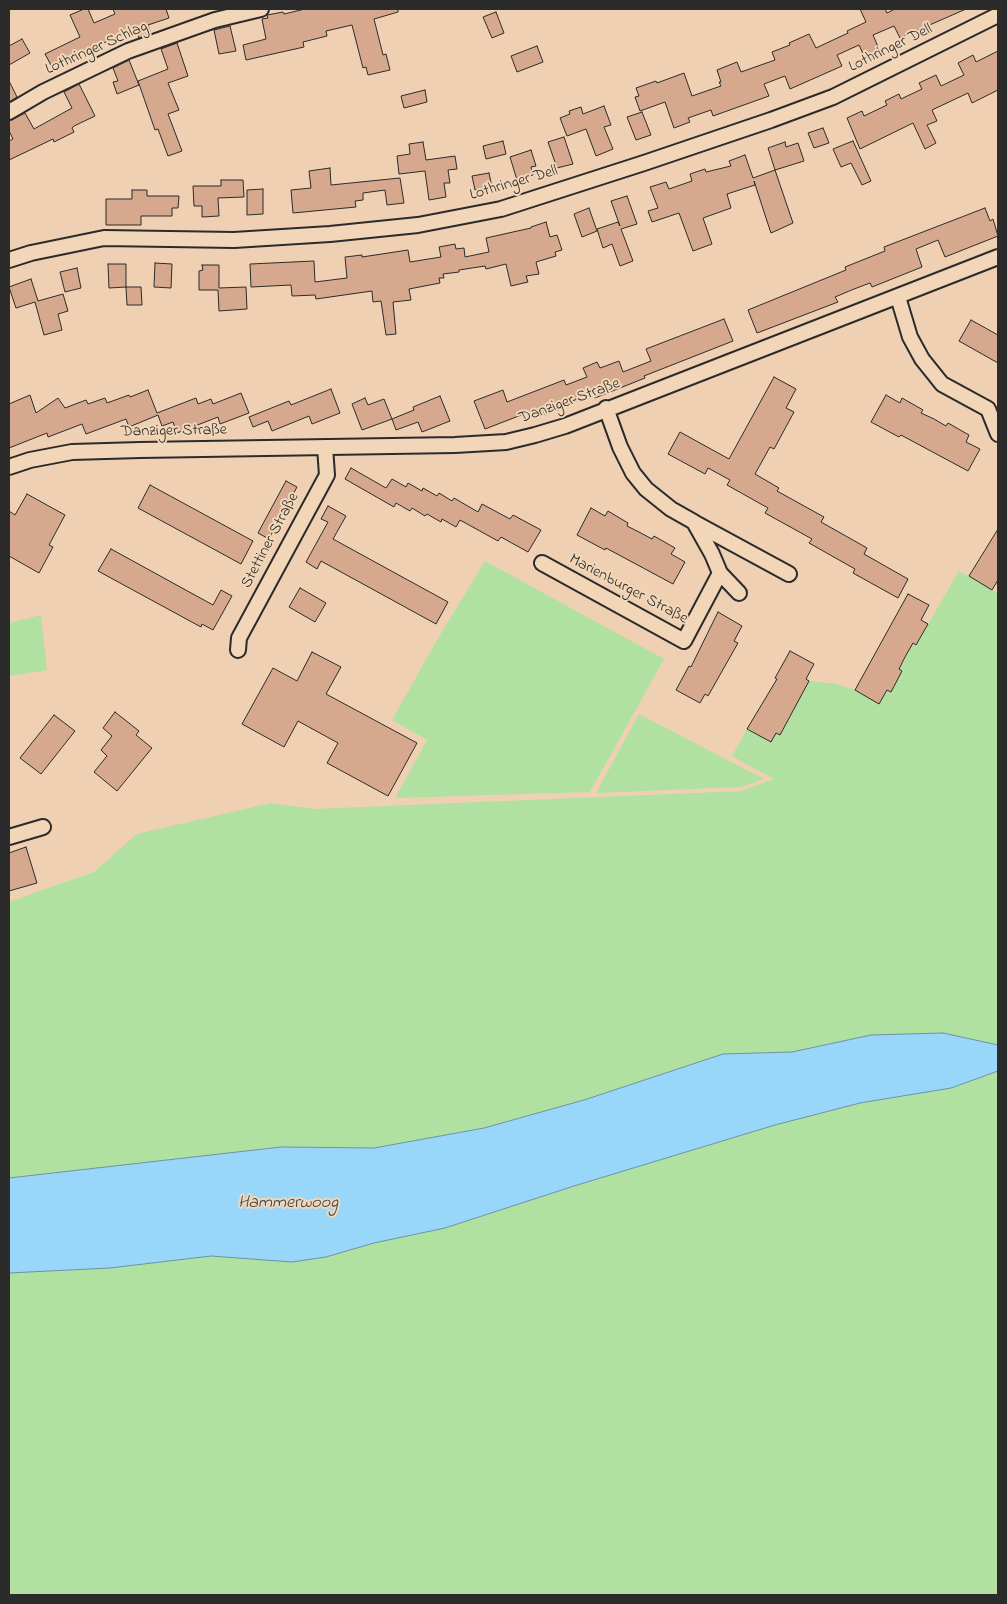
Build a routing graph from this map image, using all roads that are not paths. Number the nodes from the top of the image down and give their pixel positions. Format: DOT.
graph roads {
  1 [pos="260,9"];
  2 [pos="998,16"];
  3 [pos="9,112"];
  4 [pos="998,257"];
  5 [pos="9,260"];
  6 [pos="898,297"];
  7 [pos="606,408"];
  8 [pos="993,412"];
  9 [pos="998,434"];
  10 [pos="325,447"];
  11 [pos="9,467"];
  12 [pos="694,522"];
  13 [pos="542,563"];
  14 [pos="720,573"];
  15 [pos="789,574"];
  16 [pos="739,593"];
  17 [pos="238,650"];
  18 [pos="42,827"];
  19 [pos="9,837"];
  1 -- 3 [label="street, Lothringer Schlag"];
  2 -- 5 [label="street, Lothringer Dell"];
  4 -- 6 [label="street, Danziger Straße"];
  6 -- 7 [label="street, Danziger Straße"];
  6 -- 8 [label="street"];
  7 -- 10 [label="street, Danziger Straße"];
  7 -- 12 [label="street"];
  8 -- 9 [label="street"];
  10 -- 11 [label="street, Danziger Straße"];
  10 -- 17 [label="street, Stettiner Straße"];
  12 -- 14 [label="street"];
  12 -- 15 [label="street"];
  13 -- 14 [label="street, Marienburger Straße"];
  14 -- 16 [label="street"];
  18 -- 19 [label="street"];
}
